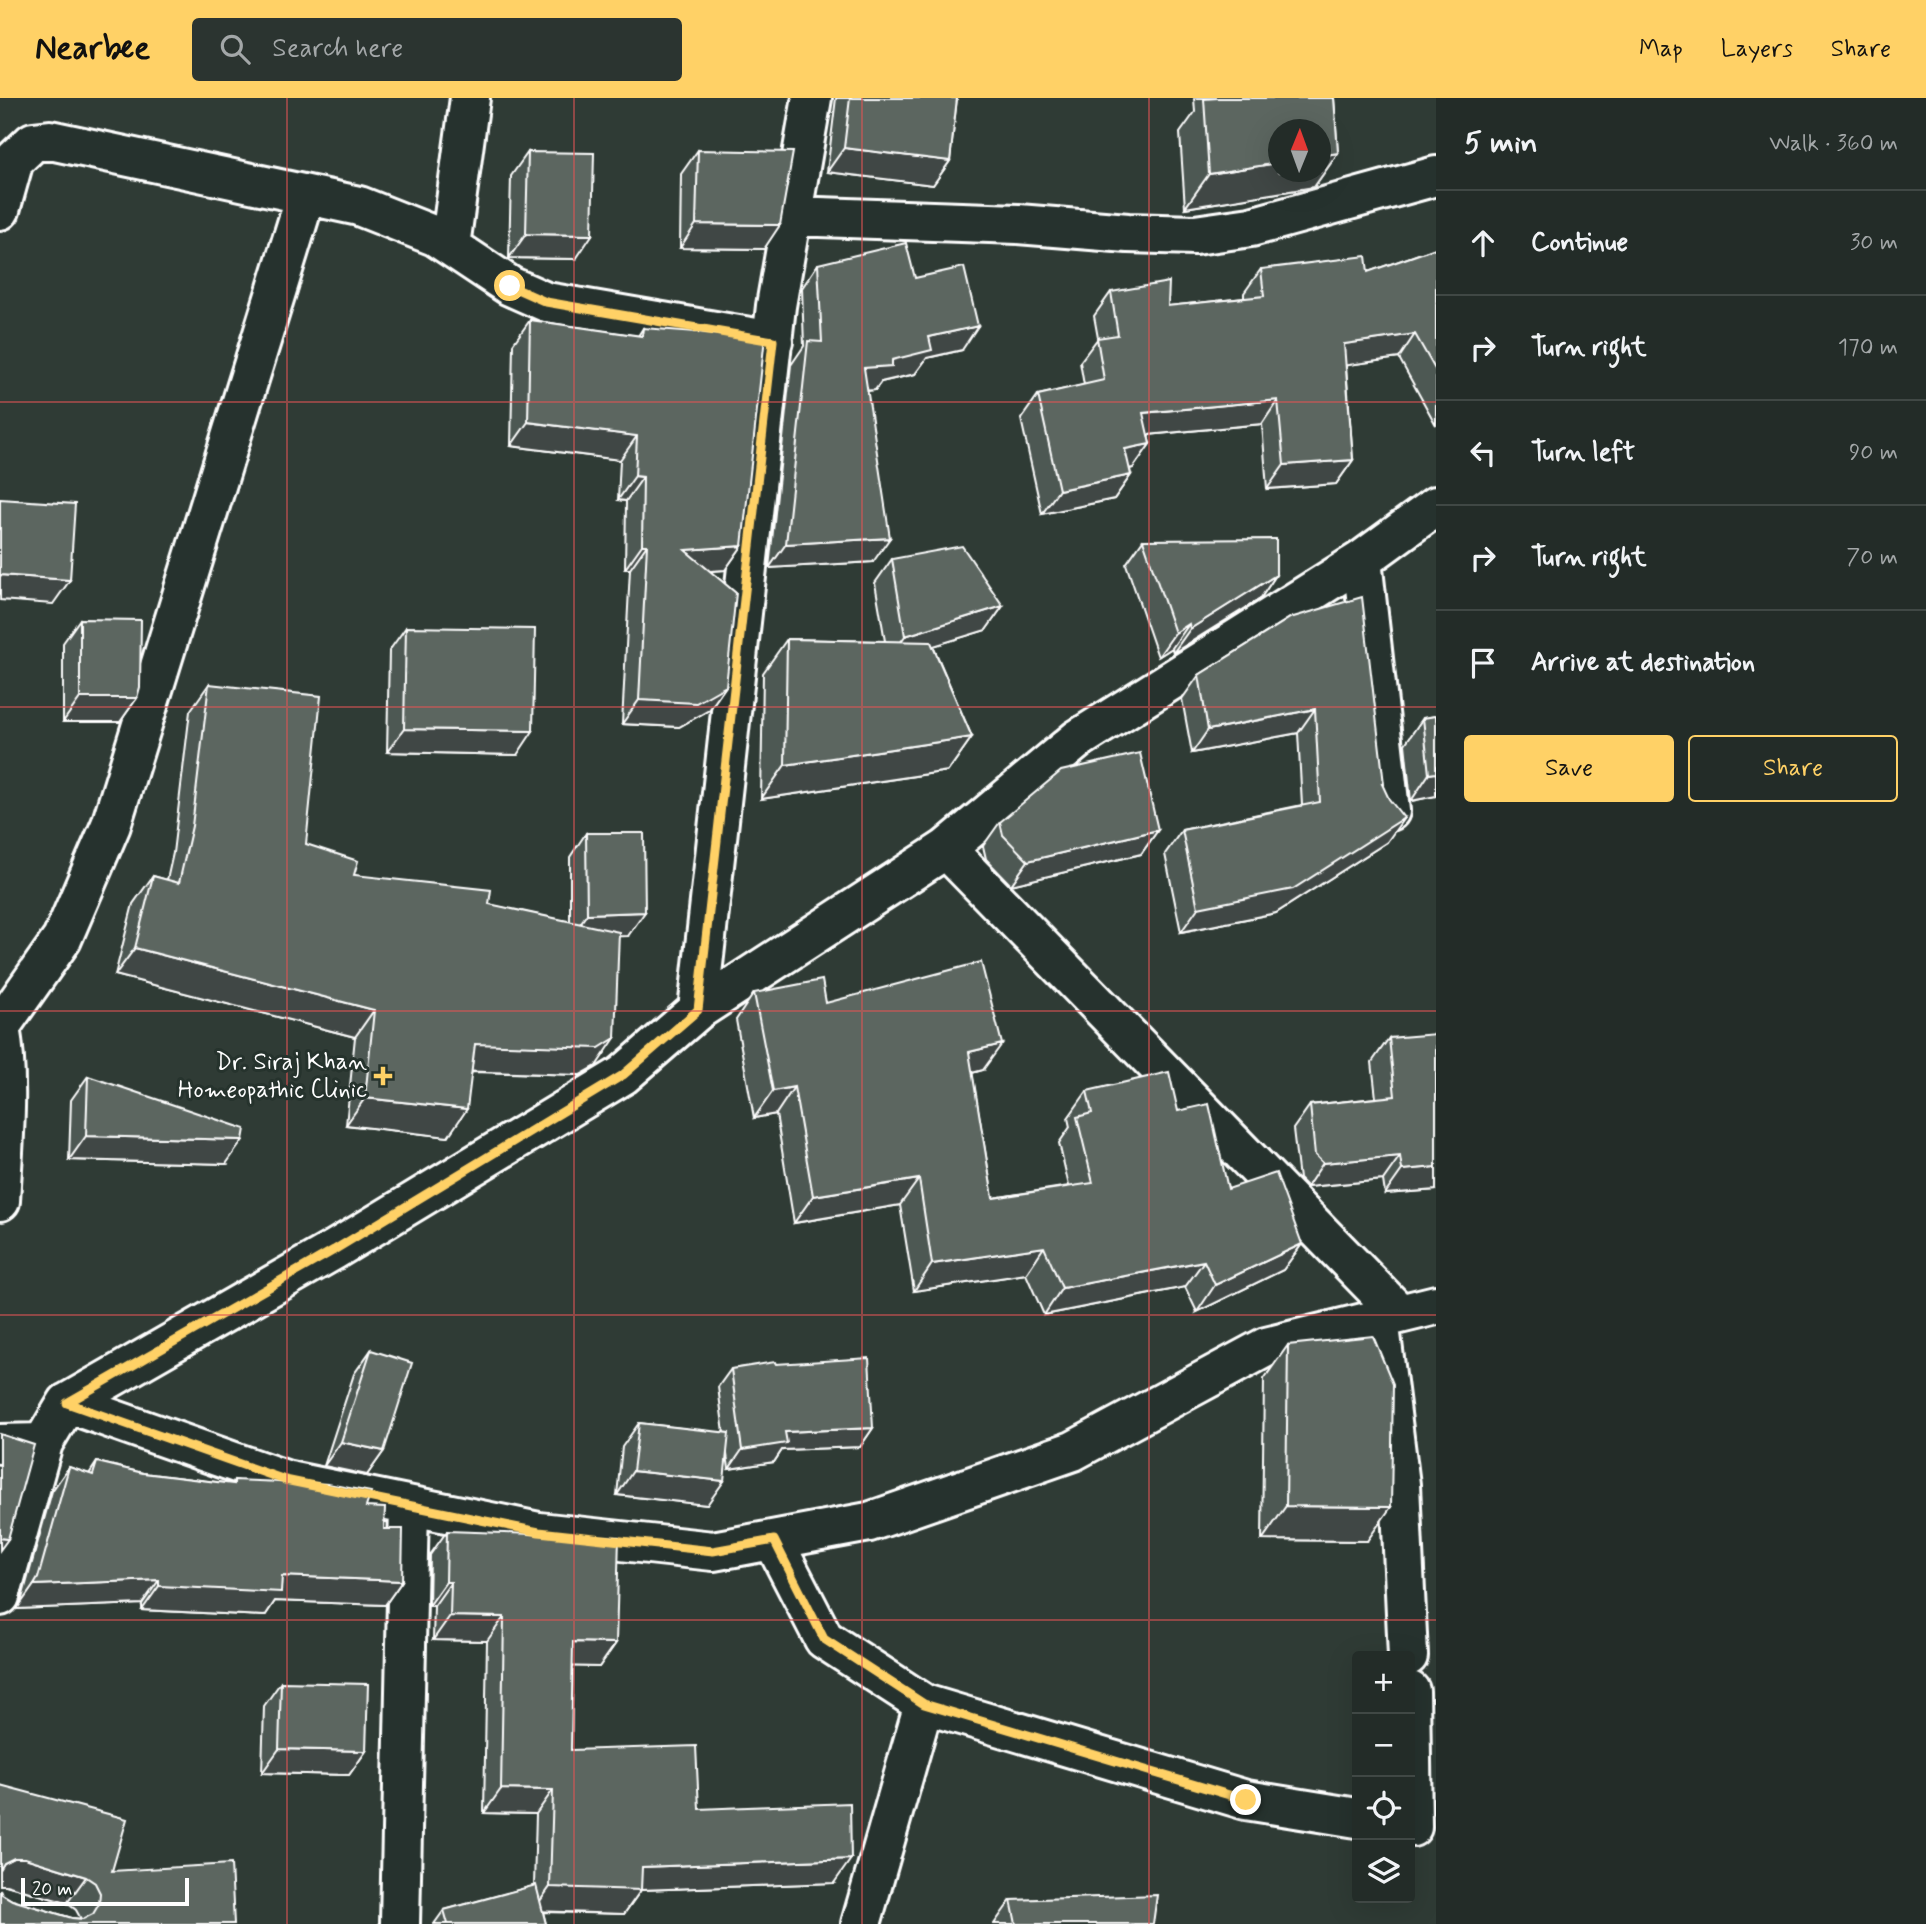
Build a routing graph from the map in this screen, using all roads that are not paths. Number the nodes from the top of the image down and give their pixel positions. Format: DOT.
graph roads {
  1 [pos="470,98"];
  2 [pos="811,98"];
  3 [pos="1436,176"];
  4 [pos="306,195"];
  5 [pos="0,210"];
  6 [pos="791,216"];
  7 [pos="450,246"];
  8 [pos="773,341"];
  9 [pos="1436,506"];
  10 [pos="1362,560"];
  11 [pos="1390,811"];
  12 [pos="946,849"];
  13 [pos="698,1010"];
  14 [pos="0,1027"];
  15 [pos="0,1201"];
  16 [pos="1436,1305"];
  17 [pos="1389,1316"];
  18 [pos="67,1403"];
  19 [pos="43,1443"];
  20 [pos="0,1444"];
  21 [pos="409,1506"];
  22 [pos="774,1540"];
  23 [pos="0,1596"];
  24 [pos="1408,1651"];
  25 [pos="924,1704"];
  26 [pos="1412,1714"];
  27 [pos="1352,1817"];
  28 [pos="1419,1828"];
  29 [pos="400,1924"];
  30 [pos="861,1924"];
  1 -- 7 [label="street"];
  2 -- 6 [label="street"];
  3 -- 6 [label="street"];
  4 -- 5 [label="street"];
  4 -- 7 [label="street"];
  4 -- 14 [label="street"];
  6 -- 8 [label="street"];
  7 -- 8 [label="street"];
  8 -- 13 [label="street"];
  9 -- 10 [label="street"];
  10 -- 11 [label="street"];
  10 -- 12 [label="street"];
  12 -- 13 [label="street"];
  12 -- 17 [label="street"];
  13 -- 18 [label="street"];
  14 -- 15 [label="street"];
  16 -- 17 [label="street"];
  17 -- 22 [label="street"];
  17 -- 24 [label="street"];
  18 -- 19 [label="street"];
  18 -- 21 [label="street"];
  19 -- 20 [label="street"];
  19 -- 23 [label="street"];
  21 -- 22 [label="street"];
  21 -- 29 [label="street"];
  22 -- 25 [label="street"];
  25 -- 27 [label="street"];
  25 -- 30 [label="street"];
  26 -- 28 [label="street"];
}
